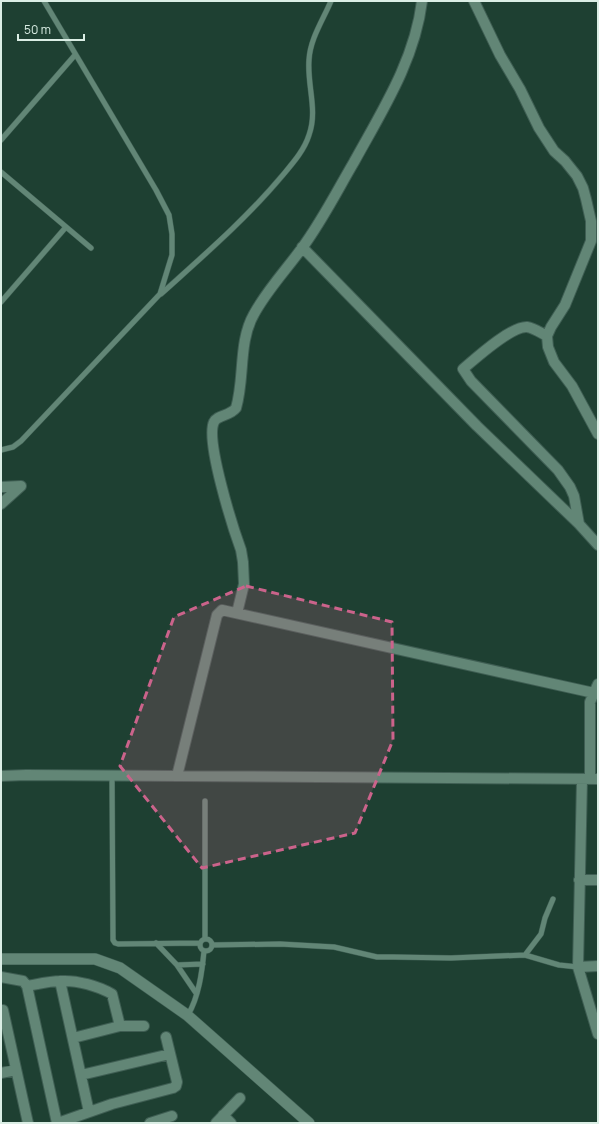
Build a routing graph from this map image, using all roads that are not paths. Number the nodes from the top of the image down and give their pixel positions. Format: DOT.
graph roads {
  1 [pos="44,1"];
  2 [pos="331,1"];
  3 [pos="422,1"];
  4 [pos="474,1"];
  5 [pos="75,54"];
  6 [pos="1,140"];
  7 [pos="1,172"];
  8 [pos="66,227"];
  9 [pos="302,247"];
  10 [pos="91,248"];
  11 [pos="160,294"];
  12 [pos="3,295"];
  13 [pos="1,302"];
  14 [pos="547,336"];
  15 [pos="598,434"];
  16 [pos="1,450"];
  17 [pos="1,487"];
  18 [pos="1,504"];
  19 [pos="579,524"];
  20 [pos="598,545"];
  21 [pos="237,613"];
  22 [pos="596,689"];
  23 [pos="1,776"];
  24 [pos="112,776"];
  25 [pos="177,776"];
  26 [pos="590,779"];
  27 [pos="205,801"];
  28 [pos="579,880"];
  29 [pos="598,880"];
  30 [pos="553,899"];
  31 [pos="205,938"];
  32 [pos="156,943"];
  33 [pos="200,943"];
  34 [pos="212,945"];
  35 [pos="204,951"];
  36 [pos="525,955"];
  37 [pos="1,959"];
  38 [pos="177,964"];
  39 [pos="202,964"];
  40 [pos="598,966"];
  41 [pos="578,967"];
  42 [pos="1,977"];
  43 [pos="60,981"];
  44 [pos="27,986"];
  45 [pos="196,993"];
  46 [pos="3,1010"];
  47 [pos="187,1015"];
  48 [pos="120,1026"];
  49 [pos="144,1026"];
  50 [pos="598,1034"];
  51 [pos="166,1036"];
  52 [pos="73,1038"];
  53 [pos="170,1054"];
  54 [pos="16,1070"];
  55 [pos="1,1073"];
  56 [pos="81,1075"];
  57 [pos="240,1098"];
  58 [pos="89,1112"];
  59 [pos="172,1116"];
  60 [pos="227,1119"];
  61 [pos="28,1123"];
  62 [pos="57,1123"];
  63 [pos="150,1123"];
  64 [pos="216,1123"];
  65 [pos="309,1123"];
  1 -- 5 [label="lane"];
  2 -- 11 [label="lane"];
  3 -- 9 [label="street"];
  4 -- 14 [label="street"];
  5 -- 6 [label="lane"];
  5 -- 11 [label="lane"];
  7 -- 8 [label="lane"];
  8 -- 10 [label="lane"];
  8 -- 12 [label="lane"];
  9 -- 19 [label="street"];
  9 -- 21 [label="street"];
  11 -- 16 [label="lane"];
  12 -- 13 [label="lane"];
  14 -- 15 [label="street"];
  14 -- 19 [label="street"];
  17 -- 18 [label="street"];
  19 -- 20 [label="street"];
  21 -- 22 [label="street"];
  21 -- 25 [label="street"];
  22 -- 26 [label="street"];
  23 -- 24 [label="street"];
  24 -- 25 [label="street"];
  24 -- 32 [label="lane"];
  25 -- 26 [label="street"];
  26 -- 28 [label="street"];
  27 -- 31 [label="lane"];
  28 -- 29 [label="street"];
  28 -- 41 [label="street"];
  30 -- 36 [label="lane"];
  31 -- 33 [label="lane"];
  31 -- 34 [label="lane"];
  32 -- 33 [label="lane"];
  32 -- 38 [label="lane"];
  33 -- 35 [label="lane"];
  34 -- 35 [label="lane"];
  34 -- 36 [label="lane"];
  35 -- 39 [label="lane"];
  36 -- 41 [label="lane"];
  37 -- 47 [label="street"];
  38 -- 39 [label="lane"];
  38 -- 45 [label="lane"];
  39 -- 45 [label="lane"];
  40 -- 41 [label="street"];
  41 -- 50 [label="street"];
  42 -- 44 [label="street"];
  43 -- 44 [label="street"];
  43 -- 48 [label="street"];
  43 -- 52 [label="street"];
  44 -- 62 [label="street"];
  45 -- 47 [label="lane"];
  46 -- 54 [label="street"];
  47 -- 65 [label="street"];
  48 -- 49 [label="street"];
  48 -- 52 [label="street"];
  51 -- 53 [label="street"];
  52 -- 56 [label="street"];
  53 -- 56 [label="street"];
  53 -- 58 [label="street"];
  54 -- 55 [label="street"];
  54 -- 61 [label="street"];
  56 -- 58 [label="street"];
  57 -- 60 [label="street"];
  58 -- 62 [label="street"];
  59 -- 63 [label="street"];
  60 -- 64 [label="street"];
}
